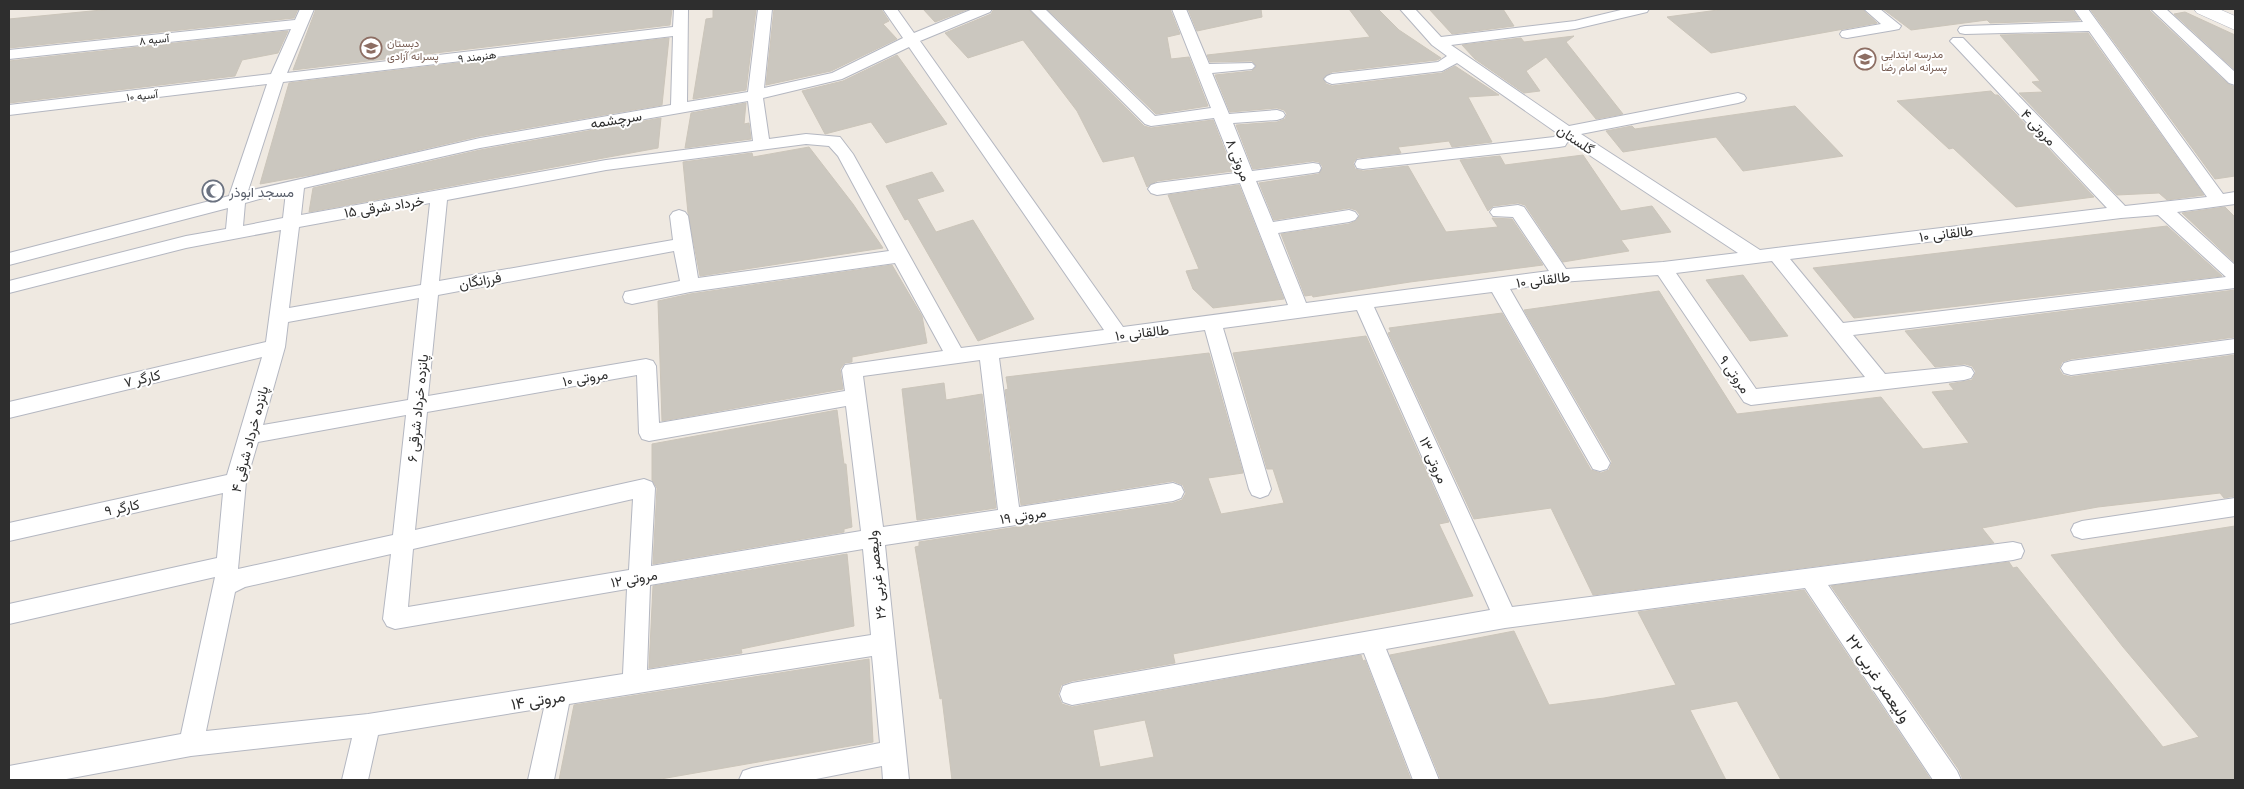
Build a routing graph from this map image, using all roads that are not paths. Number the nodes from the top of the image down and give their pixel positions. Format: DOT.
graph roads {
  1 [pos="307,9"];
  2 [pos="681,9"];
  3 [pos="766,9"];
  4 [pos="890,9"];
  5 [pos="985,9"];
  6 [pos="1037,9"];
  7 [pos="1179,9"];
  8 [pos="1407,9"];
  9 [pos="1642,9"];
  10 [pos="1872,9"];
  11 [pos="2081,9"];
  12 [pos="2158,9"];
  13 [pos="2204,9"];
  14 [pos="300,24"];
  15 [pos="2235,24"];
  16 [pos="2094,26"];
  17 [pos="679,31"];
  18 [pos="1847,34"];
  19 [pos="911,40"];
  20 [pos="1437,42"];
  21 [pos="9,54"];
  22 [pos="1457,56"];
  23 [pos="1248,66"];
  24 [pos="1203,70"];
  25 [pos="1332,79"];
  26 [pos="276,80"];
  27 [pos="2235,80"];
  28 [pos="755,95"];
  29 [pos="1738,98"];
  30 [pos="679,109"];
  31 [pos="9,110"];
  32 [pos="1222,115"];
  33 [pos="1276,115"];
  34 [pos="1566,132"];
  35 [pos="762,145"];
  36 [pos="1363,164"];
  37 [pos="1313,168"];
  38 [pos="1247,178"];
  39 [pos="296,184"];
  40 [pos="1158,190"];
  41 [pos="439,197"];
  42 [pos="237,199"];
  43 [pos="2227,199"];
  44 [pos="2162,209"];
  45 [pos="1499,212"];
  46 [pos="2121,212"];
  47 [pos="679,216"];
  48 [pos="1349,216"];
  49 [pos="290,222"];
  50 [pos="1268,229"];
  51 [pos="234,232"];
  52 [pos="682,244"];
  53 [pos="1776,254"];
  54 [pos="900,256"];
  55 [pos="1756,256"];
  56 [pos="9,260"];
  57 [pos="1663,268"];
  58 [pos="2235,275"];
  59 [pos="1561,276"];
  60 [pos="2235,282"];
  61 [pos="1498,285"];
  62 [pos="690,286"];
  63 [pos="9,287"];
  64 [pos="429,289"];
  65 [pos="632,297"];
  66 [pos="1363,303"];
  67 [pos="1300,311"];
  68 [pos="279,317"];
  69 [pos="1212,323"];
  70 [pos="1839,330"];
  71 [pos="1118,335"];
  72 [pos="2235,346"];
  73 [pos="274,347"];
  74 [pos="989,352"];
  75 [pos="956,357"];
  76 [pos="2070,368"];
  77 [pos="852,370"];
  78 [pos="1964,373"];
  79 [pos="1881,383"];
  80 [pos="856,397"];
  81 [pos="417,407"];
  82 [pos="9,410"];
  83 [pos="250,435"];
  84 [pos="1600,463"];
  85 [pos="234,482"];
  86 [pos="1260,489"];
  87 [pos="1174,492"];
  88 [pos="2235,507"];
  89 [pos="1010,517"];
  90 [pos="2082,530"];
  91 [pos="9,532"];
  92 [pos="872,538"];
  93 [pos="403,541"];
  94 [pos="2013,551"];
  95 [pos="226,576"];
  96 [pos="639,577"];
  97 [pos="1810,577"];
  98 [pos="9,614"];
  99 [pos="1505,618"];
  100 [pos="395,619"];
  101 [pos="1371,641"];
  102 [pos="882,644"];
  103 [pos="634,684"];
  104 [pos="1072,694"];
  105 [pos="559,696"];
  106 [pos="368,725"];
  107 [pos="192,744"];
  108 [pos="893,752"];
  109 [pos="9,778"];
  110 [pos="355,780"];
  111 [pos="541,780"];
  112 [pos="752,780"];
  113 [pos="896,780"];
  114 [pos="1426,780"];
  115 [pos="1948,780"];
  1 -- 14 [label="street"];
  2 -- 17 [label="street"];
  3 -- 28 [label="street"];
  4 -- 19 [label="street"];
  5 -- 19 [label="street, سرچشمه"];
  6 -- 32 [label="street"];
  7 -- 24 [label="street, مروتی ۸"];
  8 -- 20 [label="street, گلستان"];
  9 -- 20 [label="street"];
  10 -- 18 [label="street"];
  11 -- 16 [label="street"];
  12 -- 27 [label="street"];
  13 -- 15 [label="main road"];
  14 -- 21 [label="street, آسیه ۸"];
  14 -- 26 [label="street"];
  16 -- 43 [label="street"];
  16 -- 46 [label="street, مروتی ۴"];
  17 -- 26 [label="street, هنرمند ۹"];
  17 -- 30 [label="street"];
  19 -- 28 [label="street, سرچشمه"];
  19 -- 71 [label="street"];
  20 -- 22 [label="street, گلستان"];
  22 -- 25 [label="street"];
  22 -- 34 [label="street, گلستان"];
  23 -- 24 [label="street"];
  24 -- 32 [label="street, مروتی ۸"];
  26 -- 31 [label="street, آسیه ۱۰"];
  26 -- 42 [label="street"];
  28 -- 30 [label="street, سرچشمه"];
  28 -- 35 [label="street"];
  29 -- 34 [label="street"];
  30 -- 39 [label="street, سرچشمه"];
  32 -- 33 [label="street"];
  32 -- 38 [label="street, مروتی ۸"];
  34 -- 36 [label="street"];
  34 -- 55 [label="street, گلستان"];
  35 -- 41 [label="street, ۱۵ خرداد شرقی"];
  35 -- 54 [label="street"];
  37 -- 38 [label="street"];
  38 -- 40 [label="street"];
  38 -- 50 [label="street, مروتی ۸"];
  39 -- 42 [label="street, سرچشمه"];
  39 -- 49 [label="street, پانزده خرداد شرقی ۴"];
  41 -- 49 [label="street, ۱۵ خرداد شرقی"];
  41 -- 64 [label="street, پانزده خرداد شرقی ۶"];
  42 -- 51 [label="street"];
  42 -- 56 [label="street"];
  43 -- 44 [label="street, طالقانی ۱۰"];
  44 -- 46 [label="street, طالقانی ۱۰"];
  44 -- 58 [label="street"];
  45 -- 59 [label="street"];
  46 -- 53 [label="street, طالقانی ۱۰"];
  47 -- 52 [label="street"];
  48 -- 50 [label="street"];
  49 -- 51 [label="street, ۱۵ خرداد شرقی"];
  49 -- 68 [label="street, پانزده خرداد شرقی ۴"];
  50 -- 67 [label="street, مروتی ۸"];
  51 -- 63 [label="street, ۱۵ خرداد شرقی"];
  52 -- 62 [label="street"];
  52 -- 64 [label="street, فرزانگان"];
  53 -- 55 [label="street, طالقانی ۱۰"];
  53 -- 70 [label="street"];
  54 -- 62 [label="street"];
  54 -- 75 [label="street"];
  55 -- 57 [label="street, طالقانی ۱۰"];
  57 -- 59 [label="street, طالقانی ۱۰"];
  57 -- 79 [label="street, مروتی ۹"];
  59 -- 61 [label="street, طالقانی ۱۰"];
  60 -- 70 [label="street"];
  61 -- 66 [label="street, طالقانی ۱۰"];
  61 -- 84 [label="street"];
  62 -- 65 [label="street"];
  64 -- 68 [label="street, فرزانگان"];
  64 -- 81 [label="street, پانزده خرداد شرقی ۶"];
  66 -- 67 [label="street, طالقانی ۱۰"];
  66 -- 99 [label="street, مروتی ۱۳"];
  67 -- 69 [label="street, طالقانی ۱۰"];
  68 -- 73 [label="street, پانزده خرداد شرقی ۴"];
  69 -- 71 [label="street, طالقانی ۱۰"];
  69 -- 86 [label="street"];
  70 -- 79 [label="street"];
  71 -- 74 [label="street, طالقانی ۱۰"];
  72 -- 76 [label="street"];
  73 -- 82 [label="street, کارگر ۷"];
  73 -- 83 [label="street, پانزده خرداد شرقی ۴"];
  74 -- 75 [label="street, طالقانی ۱۰"];
  74 -- 89 [label="street"];
  75 -- 77 [label="street, طالقانی ۱۰"];
  77 -- 80 [label="street, ولیعصر غربی ۲۶"];
  78 -- 79 [label="street"];
  80 -- 81 [label="street, مروتی ۱۰"];
  80 -- 92 [label="street, ولیعصر غربی ۲۶"];
  81 -- 83 [label="street, مروتی ۱۰"];
  81 -- 93 [label="street, پانزده خرداد شرقی ۶"];
  83 -- 85 [label="street, پانزده خرداد شرقی ۴"];
  85 -- 91 [label="street, کارگر ۹"];
  85 -- 95 [label="street, پانزده خرداد شرقی ۴"];
  87 -- 89 [label="street, مروتی ۱۹"];
  88 -- 90 [label="street"];
  89 -- 92 [label="street, مروتی ۱۹"];
  92 -- 96 [label="street, مروتی ۱۲"];
  92 -- 102 [label="street, ولیعصر غربی ۲۶"];
  93 -- 95 [label="street"];
  93 -- 96 [label="street"];
  93 -- 100 [label="street, پانزده خرداد شرقی ۶"];
  94 -- 97 [label="street"];
  95 -- 98 [label="street"];
  95 -- 107 [label="street, پانزده خرداد شرقی ۴"];
  96 -- 100 [label="street, مروتی ۱۲"];
  96 -- 103 [label="street"];
  97 -- 99 [label="street"];
  97 -- 115 [label="street, ولیعصر غربی ۲۲"];
  99 -- 101 [label="street"];
  101 -- 104 [label="street"];
  101 -- 114 [label="street"];
  102 -- 103 [label="street, مروتی ۱۴"];
  102 -- 108 [label="street, ولیعصر غربی ۲۶"];
  103 -- 105 [label="street, مروتی ۱۴"];
  105 -- 106 [label="street, مروتی ۱۴"];
  105 -- 111 [label="street"];
  106 -- 107 [label="street, مروتی ۱۴"];
  106 -- 110 [label="street"];
  107 -- 109 [label="street, مروتی ۱۴"];
  108 -- 112 [label="street"];
  108 -- 113 [label="street, ولیعصر غربی ۲۶"];
}
